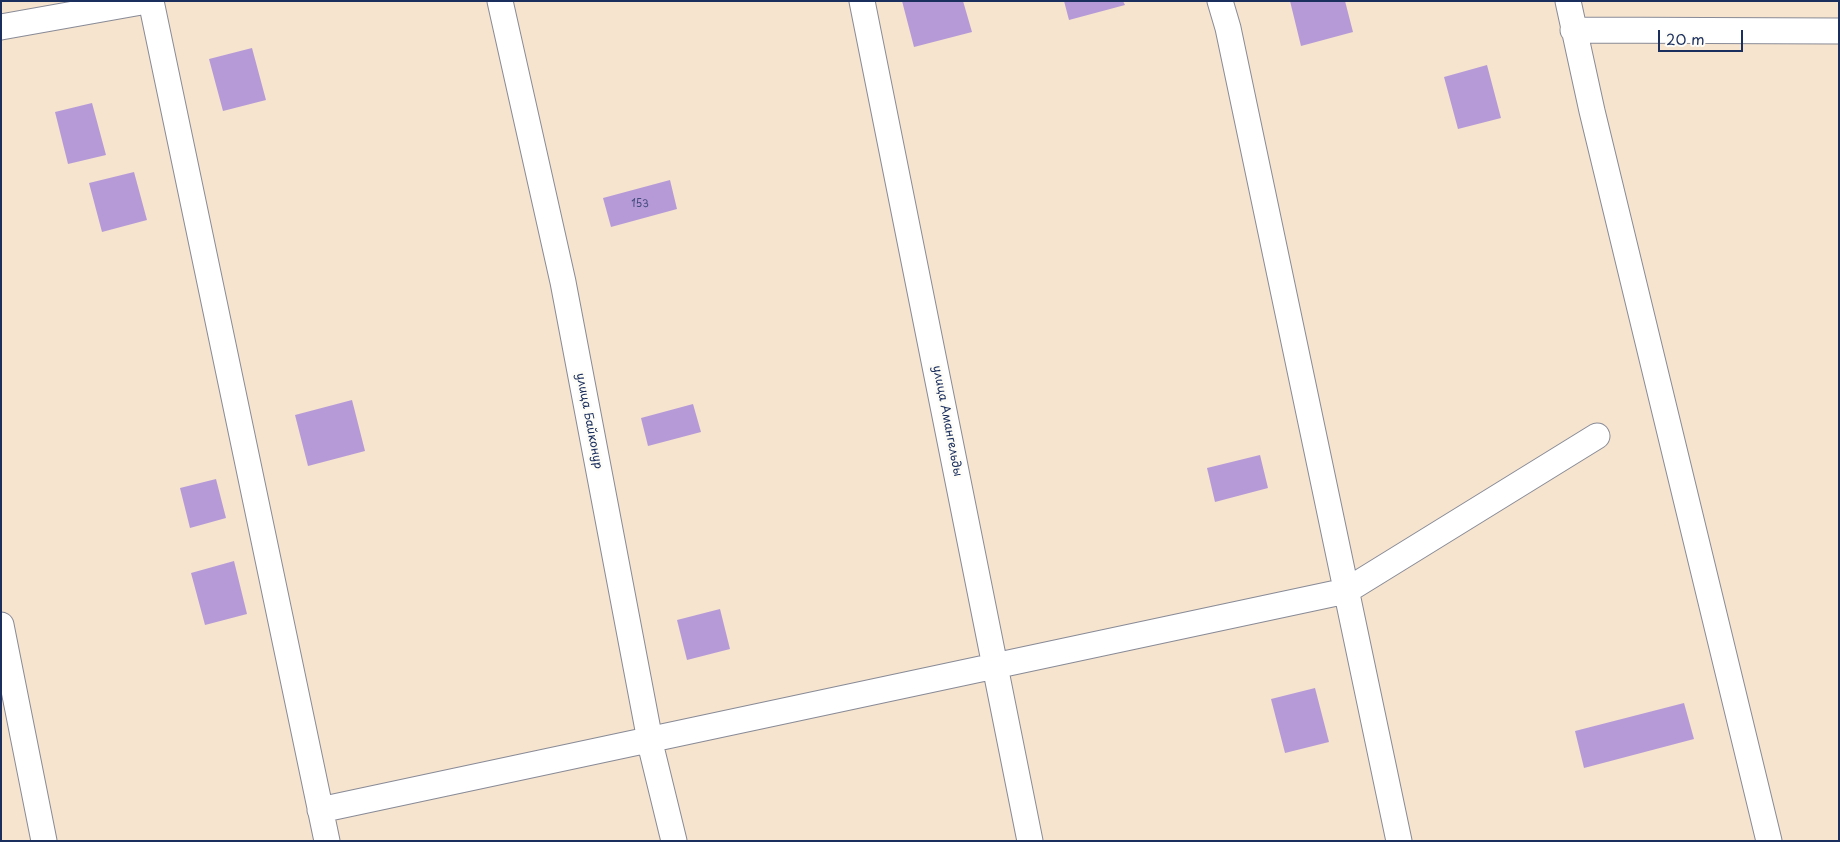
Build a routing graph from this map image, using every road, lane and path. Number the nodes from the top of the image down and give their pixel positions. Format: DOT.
graph roads {
  1 [pos="149,1"];
  2 [pos="500,1"];
  3 [pos="862,1"];
  4 [pos="1220,1"];
  5 [pos="1568,1"];
  6 [pos="1,27"];
  7 [pos="1573,30"];
  8 [pos="1839,32"];
  9 [pos="1597,436"];
  10 [pos="1346,590"];
  11 [pos="1,625"];
  12 [pos="997,665"];
  13 [pos="650,739"];
  14 [pos="320,810"];
  15 [pos="44,841"];
  16 [pos="327,841"];
  17 [pos="674,841"];
  18 [pos="1030,841"];
  19 [pos="1400,841"];
  20 [pos="1769,841"];
  1 -- 6 [label="street"];
  1 -- 14 [label="street"];
  2 -- 13 [label="street, улица Байконур"];
  3 -- 12 [label="street, улица Амангельды"];
  4 -- 10 [label="street"];
  5 -- 7 [label="street"];
  7 -- 8 [label="street"];
  7 -- 20 [label="street"];
  9 -- 10 [label="street"];
  10 -- 12 [label="street"];
  10 -- 19 [label="street"];
  11 -- 15 [label="street"];
  12 -- 13 [label="street"];
  12 -- 18 [label="street, улица Амангельды"];
  13 -- 14 [label="street"];
  13 -- 17 [label="street, улица Байконур"];
  14 -- 16 [label="street"];
}
